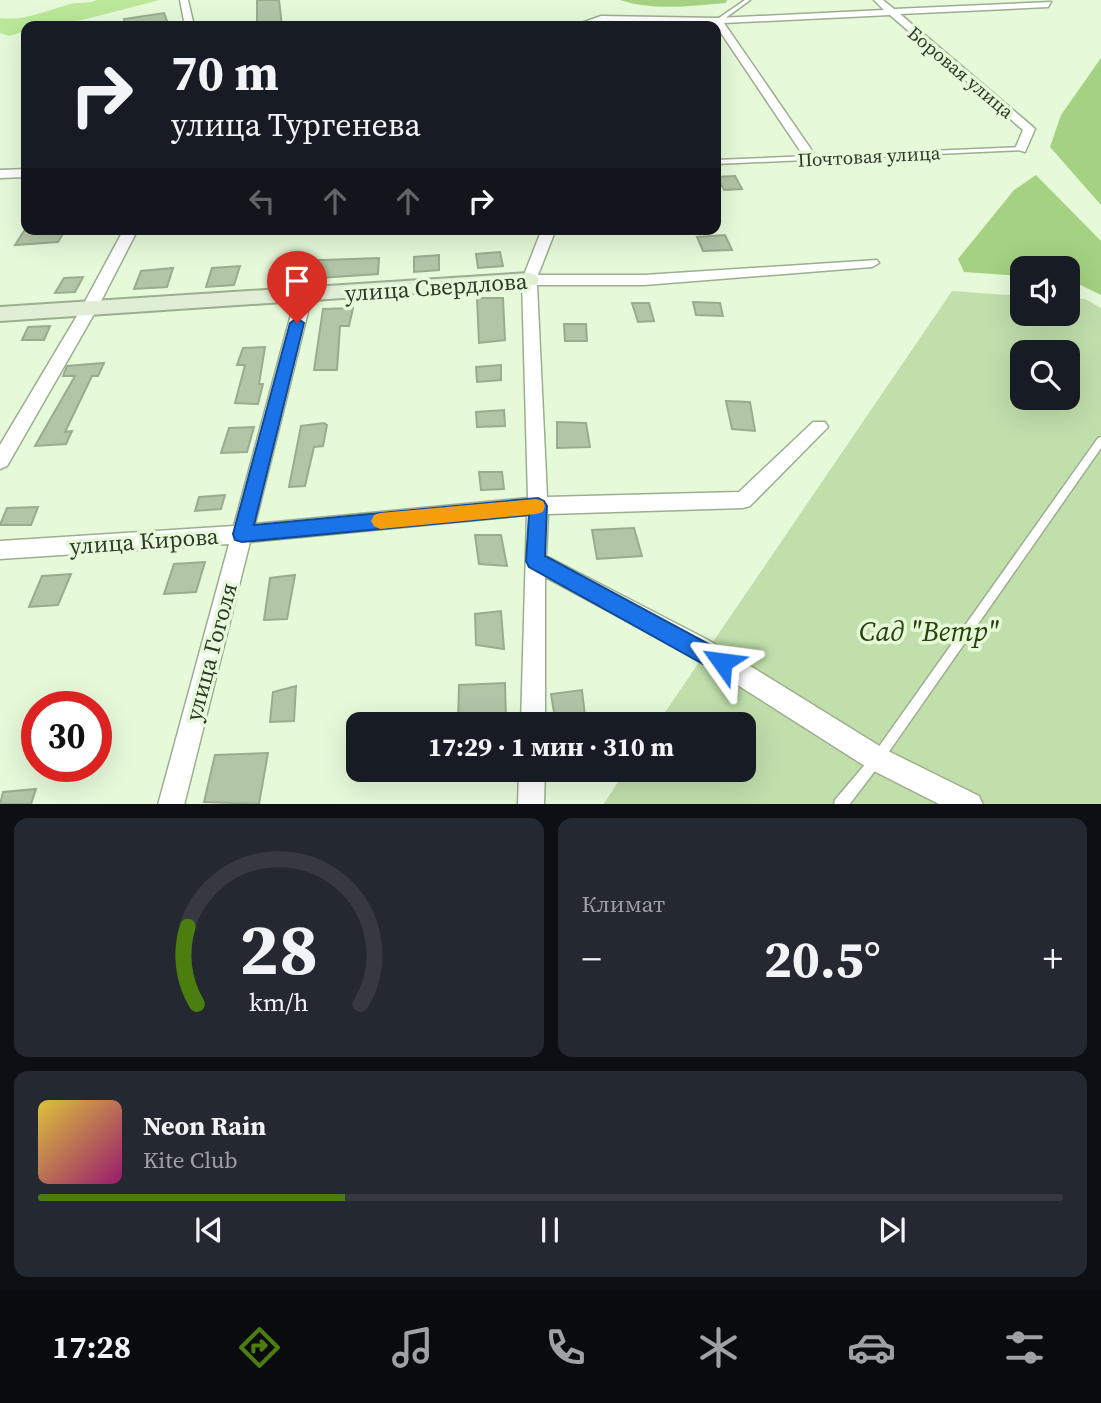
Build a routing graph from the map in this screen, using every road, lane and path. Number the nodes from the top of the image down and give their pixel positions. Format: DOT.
graph roads {
  1 [pos="184,0"];
  2 [pos="748,0"];
  3 [pos="878,0"];
  4 [pos="1048,5"];
  5 [pos="891,13"];
  6 [pos="188,21"];
  7 [pos="595,21"];
  8 [pos="627,21"];
  9 [pos="718,21"];
  10 [pos="721,25"];
  11 [pos="1021,149"];
  12 [pos="811,158"];
  13 [pos="721,162"];
  14 [pos="21,173"];
  15 [pos="0,174"];
  16 [pos="128,235"];
  17 [pos="547,235"];
  18 [pos="872,262"];
  19 [pos="529,280"];
  20 [pos="304,296"];
  21 [pos="89,309"];
  22 [pos="0,314"];
  23 [pos="819,426"];
  24 [pos="1101,441"];
  25 [pos="0,461"];
  26 [pos="538,506"];
  27 [pos="242,534"];
  28 [pos="0,550"];
  29 [pos="535,561"];
  30 [pos="533,712"];
  31 [pos="877,759"];
  32 [pos="532,782"];
  33 [pos="172,804"];
  34 [pos="531,804"];
  35 [pos="840,804"];
  36 [pos="970,804"];
  1 -- 6 [label="street"];
  2 -- 9 [label="lane"];
  3 -- 5 [label="street, Боровая улица"];
  4 -- 5 [label="street"];
  5 -- 9 [label="street"];
  5 -- 11 [label="street, Боровая улица"];
  7 -- 8 [label="street"];
  10 -- 12 [label="street"];
  11 -- 12 [label="lane, Почтовая улица"];
  12 -- 13 [label="lane, Почтовая улица"];
  14 -- 15 [label="street"];
  16 -- 21 [label="street"];
  17 -- 19 [label="street"];
  18 -- 19 [label="street, улица Свердлова"];
  19 -- 20 [label="street, улица Свердлова"];
  19 -- 26 [label="street"];
  20 -- 21 [label="street, улица Свердлова"];
  20 -- 27 [label="street, улица Гоголя"];
  21 -- 22 [label="street, улица Свердлова"];
  21 -- 25 [label="street"];
  23 -- 26 [label="street, улица Кирова"];
  24 -- 31 [label="lane"];
  26 -- 27 [label="street, улица Кирова"];
  26 -- 29 [label="street"];
  27 -- 28 [label="street, улица Кирова"];
  27 -- 33 [label="street, улица Гоголя"];
  29 -- 30 [label="street"];
  29 -- 31 [label="street"];
  31 -- 35 [label="lane"];
  31 -- 36 [label="street"];
  32 -- 34 [label="street"];
}
